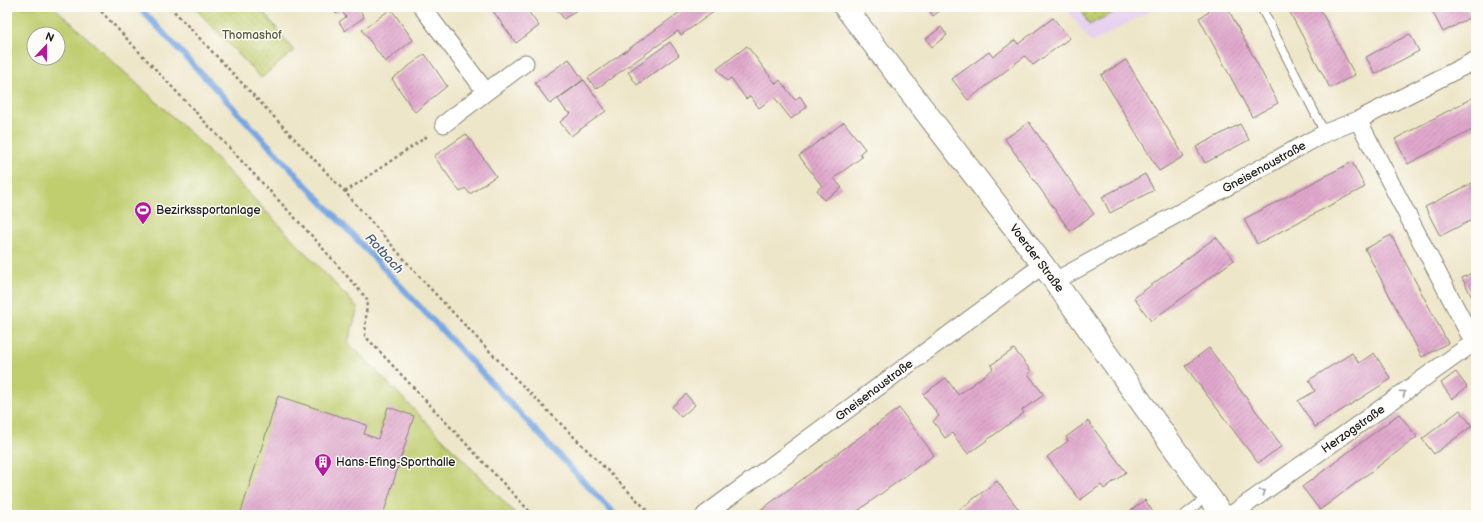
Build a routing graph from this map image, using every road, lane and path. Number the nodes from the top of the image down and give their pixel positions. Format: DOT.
graph roads {
  1 [pos="97,7"];
  2 [pos="170,7"];
  3 [pos="422,7"];
  4 [pos="1261,7"];
  5 [pos="854,10"];
  6 [pos="1476,60"];
  7 [pos="525,63"];
  8 [pos="486,92"];
  9 [pos="1358,120"];
  10 [pos="444,124"];
  11 [pos="1325,133"];
  12 [pos="345,192"];
  13 [pos="1049,273"];
  14 [pos="1475,342"];
  15 [pos="1208,495"];
  16 [pos="533,515"];
  17 [pos="652,515"];
  18 [pos="705,515"];
  19 [pos="1184,515"];
  20 [pos="1222,515"];
  21 [pos="1231,515"];
  1 -- 16 [label="path"];
  2 -- 12 [label="path"];
  3 -- 8 [label="street"];
  4 -- 11 [label="lane"];
  5 -- 13 [label="main road, Voerder Straße"];
  6 -- 9 [label="street, Gneisenaustraße"];
  7 -- 8 [label="street"];
  8 -- 10 [label="street"];
  9 -- 11 [label="street, Gneisenaustraße"];
  9 -- 14 [label="street, Herzogstraße"];
  10 -- 12 [label="path"];
  11 -- 13 [label="street, Gneisenaustraße"];
  12 -- 17 [label="path"];
  13 -- 15 [label="main road, Voerder Straße"];
  13 -- 18 [label="street, Gneisenaustraße"];
  21 -- 14 [label="street, Herzogstraße, one-way"];
  15 -- 19 [label="lane"];
  15 -- 20 [label="main road, Voerder Straße"];
}
